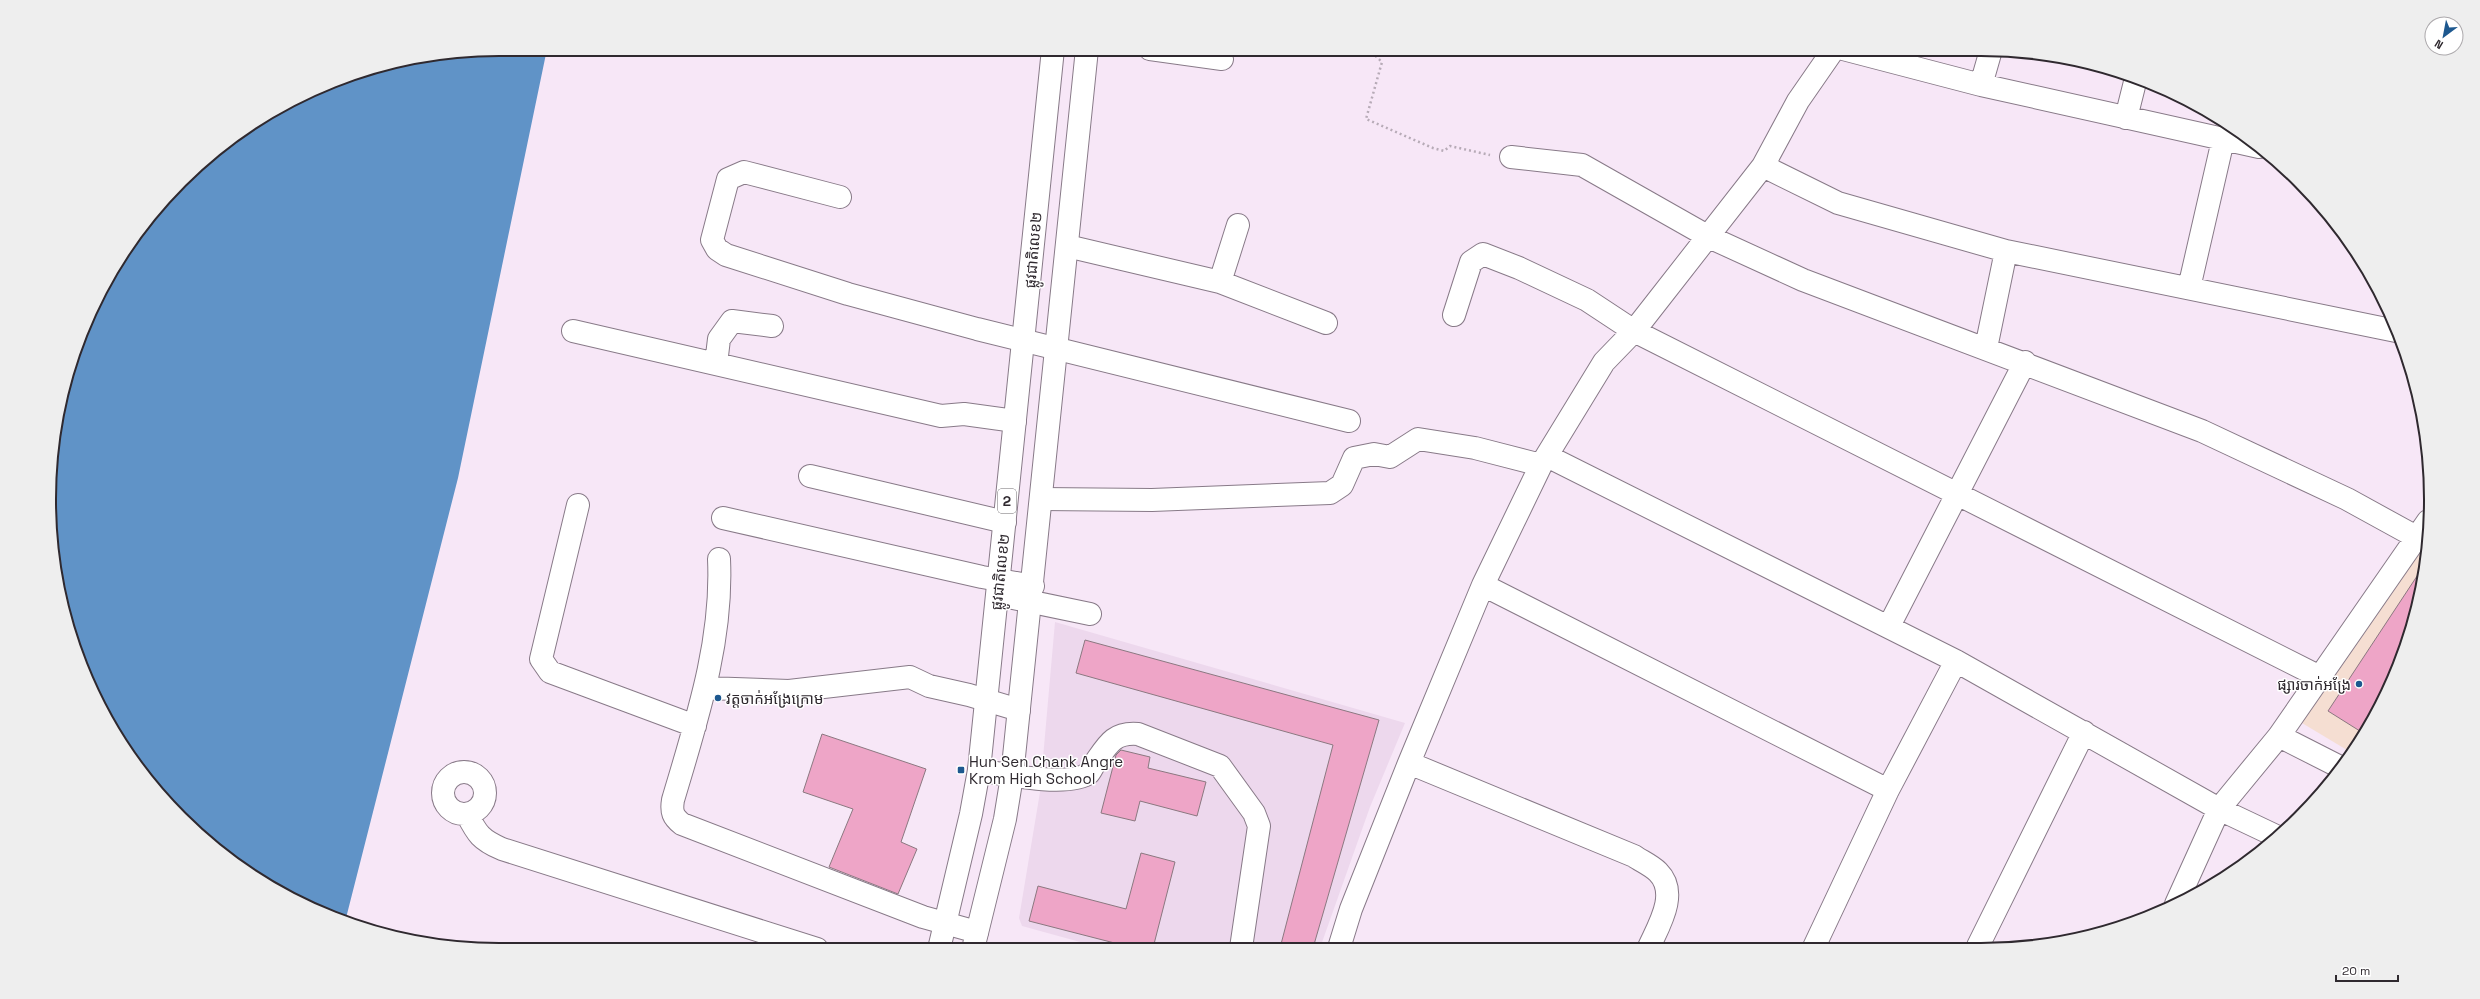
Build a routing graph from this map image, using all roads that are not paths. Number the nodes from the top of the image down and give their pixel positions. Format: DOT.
graph roads {
  1 [pos="1052,56"];
  2 [pos="1085,56"];
  3 [pos="1206,56"];
  4 [pos="1829,56"];
  5 [pos="1869,56"];
  6 [pos="1989,56"];
  7 [pos="1222,58"];
  8 [pos="2134,84"];
  9 [pos="1981,86"];
  10 [pos="2126,118"];
  11 [pos="2223,140"];
  12 [pos="2245,144"];
  13 [pos="1042,150"];
  14 [pos="1076,155"];
  15 [pos="1511,157"];
  16 [pos="1763,166"];
  17 [pos="840,197"];
  18 [pos="1238,225"];
  19 [pos="1709,237"];
  20 [pos="1067,246"];
  21 [pos="2006,251"];
  22 [pos="1220,282"];
  23 [pos="2189,288"];
  24 [pos="1454,315"];
  25 [pos="1326,323"];
  26 [pos="772,326"];
  27 [pos="2390,330"];
  28 [pos="1634,331"];
  29 [pos="573,332"];
  30 [pos="1024,341"];
  31 [pos="1986,348"];
  32 [pos="1057,350"];
  33 [pos="2025,362"];
  34 [pos="716,364"];
  35 [pos="1349,421"];
  36 [pos="1015,422"];
  37 [pos="1544,461"];
  38 [pos="810,476"];
  39 [pos="1957,492"];
  40 [pos="1041,499"];
  41 [pos="578,505"];
  42 [pos="724,518"];
  43 [pos="1005,522"];
  44 [pos="2423,529"];
  45 [pos="719,560"];
  46 [pos="1483,584"];
  47 [pos="998,588"];
  48 [pos="1032,593"];
  49 [pos="1090,614"];
  50 [pos="1889,626"];
  51 [pos="1956,661"];
  52 [pos="2320,677"];
  53 [pos="706,688"];
  54 [pos="987,702"];
  55 [pos="1019,710"];
  56 [pos="694,726"];
  57 [pos="2084,732"];
  58 [pos="2279,736"];
  59 [pos="1409,763"];
  60 [pos="2335,765"];
  61 [pos="979,770"];
  62 [pos="1012,776"];
  63 [pos="1888,790"];
  64 [pos="2219,809"];
  65 [pos="467,814"];
  66 [pos="2272,834"];
  67 [pos="2180,896"];
  68 [pos="944,923"];
  69 [pos="975,941"];
  70 [pos="798,943"];
  71 [pos="944,943"];
  72 [pos="1242,943"];
  73 [pos="1341,943"];
  74 [pos="1651,943"];
  75 [pos="1816,943"];
  76 [pos="1979,943"];
  1 -- 13 [label="street, ផ្លូវជាតិលេខ២ / 2"];
  2 -- 14 [label="street"];
  3 -- 7 [label="street"];
  4 -- 16 [label="street"];
  5 -- 9 [label="street"];
  6 -- 9 [label="street"];
  8 -- 10 [label="street"];
  9 -- 10 [label="street"];
  10 -- 11 [label="street"];
  11 -- 12 [label="street"];
  11 -- 23 [label="street"];
  13 -- 14 [label="street"];
  13 -- 30 [label="street, ផ្លូវជាតិលេខ២ / 2"];
  14 -- 20 [label="street"];
  15 -- 19 [label="street"];
  16 -- 19 [label="street"];
  16 -- 21 [label="street"];
  17 -- 30 [label="street"];
  18 -- 22 [label="street"];
  19 -- 28 [label="street"];
  19 -- 31 [label="street"];
  20 -- 22 [label="street"];
  20 -- 32 [label="street"];
  21 -- 23 [label="street"];
  21 -- 31 [label="street"];
  22 -- 25 [label="street"];
  23 -- 27 [label="street"];
  24 -- 28 [label="street"];
  26 -- 34 [label="street"];
  28 -- 37 [label="street"];
  28 -- 39 [label="street"];
  29 -- 34 [label="street"];
  30 -- 32 [label="street"];
  30 -- 36 [label="street, ផ្លូវជាតិលេខ២ / 2"];
  31 -- 33 [label="street"];
  32 -- 35 [label="street"];
  32 -- 40 [label="street"];
  33 -- 39 [label="street"];
  33 -- 44 [label="street"];
  34 -- 36 [label="street"];
  36 -- 43 [label="street, ផ្លូវជាតិលេខ២ / 2"];
  37 -- 40 [label="street"];
  37 -- 46 [label="street"];
  37 -- 50 [label="street"];
  38 -- 43 [label="street"];
  39 -- 50 [label="street"];
  39 -- 52 [label="street"];
  40 -- 48 [label="street"];
  41 -- 56 [label="street"];
  42 -- 47 [label="street"];
  43 -- 47 [label="street, ផ្លូវជាតិលេខ២ / 2"];
  44 -- 52 [label="street"];
  45 -- 53 [label="street"];
  46 -- 59 [label="street"];
  46 -- 63 [label="street"];
  47 -- 48 [label="street"];
  47 -- 54 [label="street, ផ្លូវជាតិលេខ២ / 2"];
  48 -- 49 [label="street"];
  48 -- 55 [label="street"];
  50 -- 51 [label="street"];
  51 -- 57 [label="street"];
  51 -- 63 [label="street"];
  52 -- 58 [label="street"];
  53 -- 54 [label="street"];
  53 -- 56 [label="street"];
  54 -- 55 [label="street"];
  54 -- 61 [label="street, ផ្លូវជាតិលេខ២ / 2"];
  55 -- 62 [label="street"];
  56 -- 68 [label="street"];
  57 -- 64 [label="street"];
  57 -- 76 [label="street"];
  58 -- 60 [label="street"];
  58 -- 64 [label="street"];
  59 -- 73 [label="street"];
  59 -- 74 [label="street"];
  61 -- 62 [label="street"];
  61 -- 68 [label="street, ផ្លូវជាតិលេខ២ / 2"];
  62 -- 69 [label="street"];
  62 -- 72 [label="street"];
  63 -- 75 [label="street"];
  64 -- 66 [label="street"];
  64 -- 67 [label="street"];
  65 -- 70 [label="street"];
  68 -- 69 [label="street"];
  68 -- 71 [label="street, ផ្លូវជាតិលេខ២ / 2"];
}
